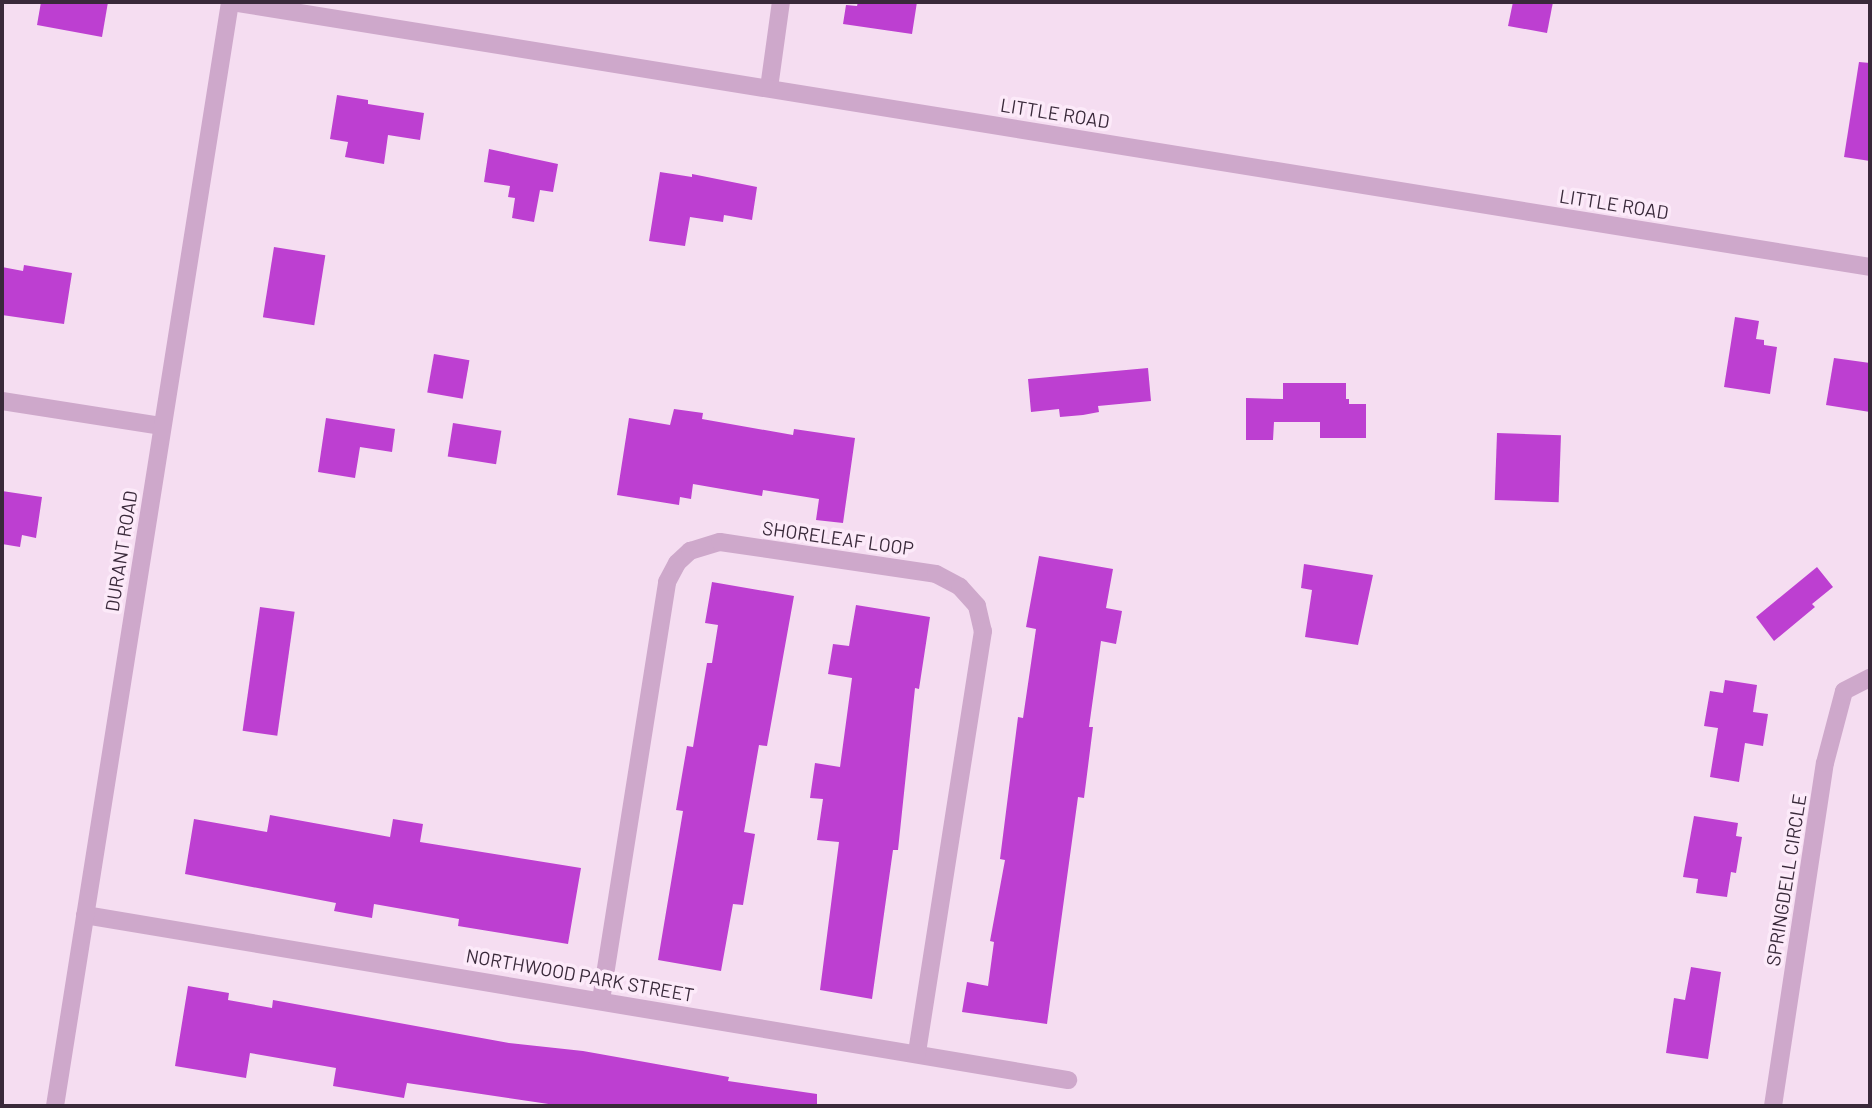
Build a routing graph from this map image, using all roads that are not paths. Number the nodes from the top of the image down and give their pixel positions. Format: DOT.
graph roads {
  1 [pos="231,2"];
  2 [pos="781,2"];
  3 [pos="769,88"];
  4 [pos="1870,267"];
  5 [pos="2,401"];
  6 [pos="162,426"];
  7 [pos="1870,678"];
  8 [pos="85,915"];
  9 [pos="601,1000"];
  10 [pos="917,1054"];
  11 [pos="1068,1080"];
  12 [pos="55,1106"];
  13 [pos="1773,1106"];
  1 -- 3 [label="street, LITTLE ROAD"];
  1 -- 6 [label="street, DURANT ROAD"];
  2 -- 3 [label="street"];
  3 -- 4 [label="street, LITTLE ROAD"];
  5 -- 6 [label="street"];
  6 -- 8 [label="street, DURANT ROAD"];
  7 -- 13 [label="street, SPRINGDELL CIRCLE"];
  8 -- 9 [label="street, NORTHWOOD PARK STREET"];
  8 -- 12 [label="street, DURANT ROAD"];
  9 -- 10 [label="street, NORTHWOOD PARK STREET"];
  9 -- 10 [label="street, SHORELEAF LOOP"];
  10 -- 11 [label="street, NORTHWOOD PARK STREET"];
}
